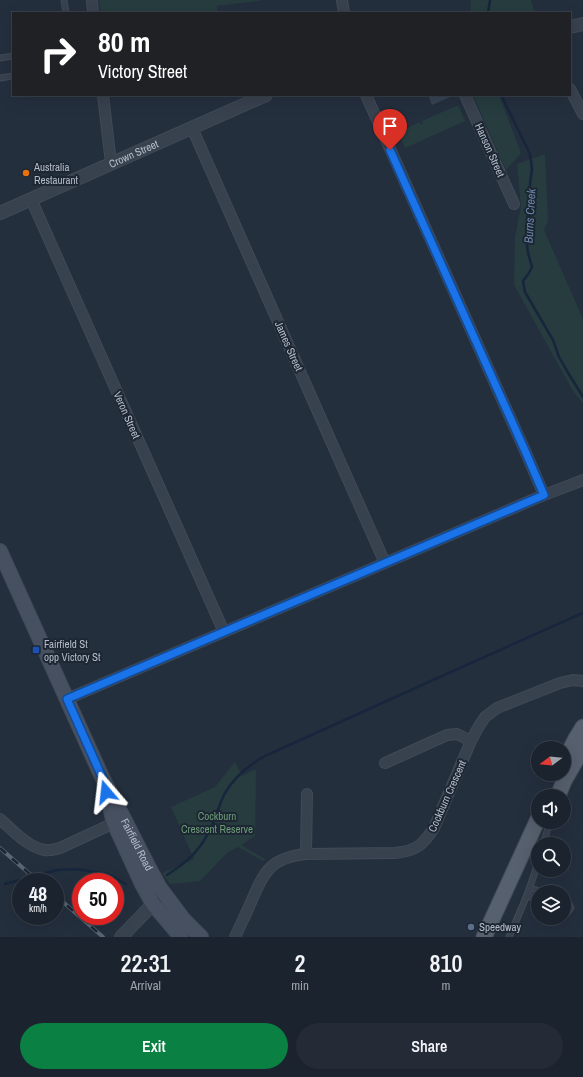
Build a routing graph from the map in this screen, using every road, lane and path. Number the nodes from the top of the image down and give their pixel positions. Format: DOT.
graph roads {
  1 [pos="64,0"];
  2 [pos="92,0"];
  3 [pos="342,0"];
  4 [pos="66,12"];
  5 [pos="93,12"];
  6 [pos="344,12"];
  7 [pos="583,24"];
  8 [pos="571,27"];
  9 [pos="12,56"];
  10 [pos="0,58"];
  11 [pos="12,76"];
  12 [pos="0,78"];
  13 [pos="571,91"];
  14 [pos="103,96"];
  15 [pos="264,96"];
  16 [pos="366,96"];
  17 [pos="466,96"];
  18 [pos="583,114"];
  19 [pos="192,128"];
  20 [pos="111,163"];
  21 [pos="31,199"];
  22 [pos="514,204"];
  23 [pos="0,213"];
  24 [pos="583,480"];
  25 [pos="544,495"];
  26 [pos="0,551"];
  27 [pos="385,563"];
  28 [pos="224,632"];
  29 [pos="583,681"];
  30 [pos="67,699"];
  31 [pos="583,727"];
  32 [pos="471,741"];
  33 [pos="571,748"];
  34 [pos="583,748"];
  35 [pos="385,763"];
  36 [pos="561,789"];
  37 [pos="307,794"];
  38 [pos="0,819"];
  39 [pos="118,819"];
  40 [pos="533,829"];
  41 [pos="544,829"];
  42 [pos="306,854"];
  43 [pos="533,877"];
  44 [pos="530,888"];
  45 [pos="527,896"];
  46 [pos="531,897"];
  47 [pos="153,904"];
  48 [pos="120,937"];
  49 [pos="181,937"];
  50 [pos="201,937"];
  51 [pos="235,937"];
  52 [pos="484,937"];
  53 [pos="494,937"];
  54 [pos="509,937"];
  1 -- 4 [label="lane"];
  2 -- 5 [label="street"];
  3 -- 6 [label="street"];
  7 -- 8 [label="street"];
  9 -- 10 [label="lane"];
  11 -- 12 [label="lane"];
  13 -- 18 [label="street"];
  14 -- 20 [label="street"];
  15 -- 19 [label="street, Crown Street"];
  16 -- 25 [label="street"];
  17 -- 22 [label="street, Hanson Street"];
  19 -- 20 [label="street, Crown Street"];
  19 -- 27 [label="street, James Street"];
  20 -- 21 [label="street, Crown Street"];
  21 -- 23 [label="street, Crown Street"];
  21 -- 28 [label="street, Veron Street"];
  24 -- 25 [label="street"];
  25 -- 27 [label="street"];
  26 -- 30 [label="main road, Fairfield Road"];
  27 -- 28 [label="street"];
  28 -- 30 [label="street"];
  29 -- 32 [label="street, Cockburn Crescent"];
  30 -- 39 [label="main road, Fairfield Road"];
  31 -- 33 [label="main road"];
  32 -- 35 [label="street"];
  32 -- 42 [label="street, Cockburn Crescent"];
  34 -- 36 [label="main road"];
  37 -- 42 [label="street"];
  38 -- 39 [label="street"];
  39 -- 47 [label="main road, Fairfield Road"];
  39 -- 50 [label="main road, Fairfield Road"];
  40 -- 52 [label="main road"];
  41 -- 53 [label="main road"];
  42 -- 51 [label="street, Cockburn Crescent"];
  43 -- 44 [label="lane"];
  44 -- 45 [label="lane"];
  45 -- 46 [label="lane"];
  45 -- 54 [label="lane"];
  47 -- 48 [label="street"];
  47 -- 49 [label="main road, Fairfield Road"];
}
